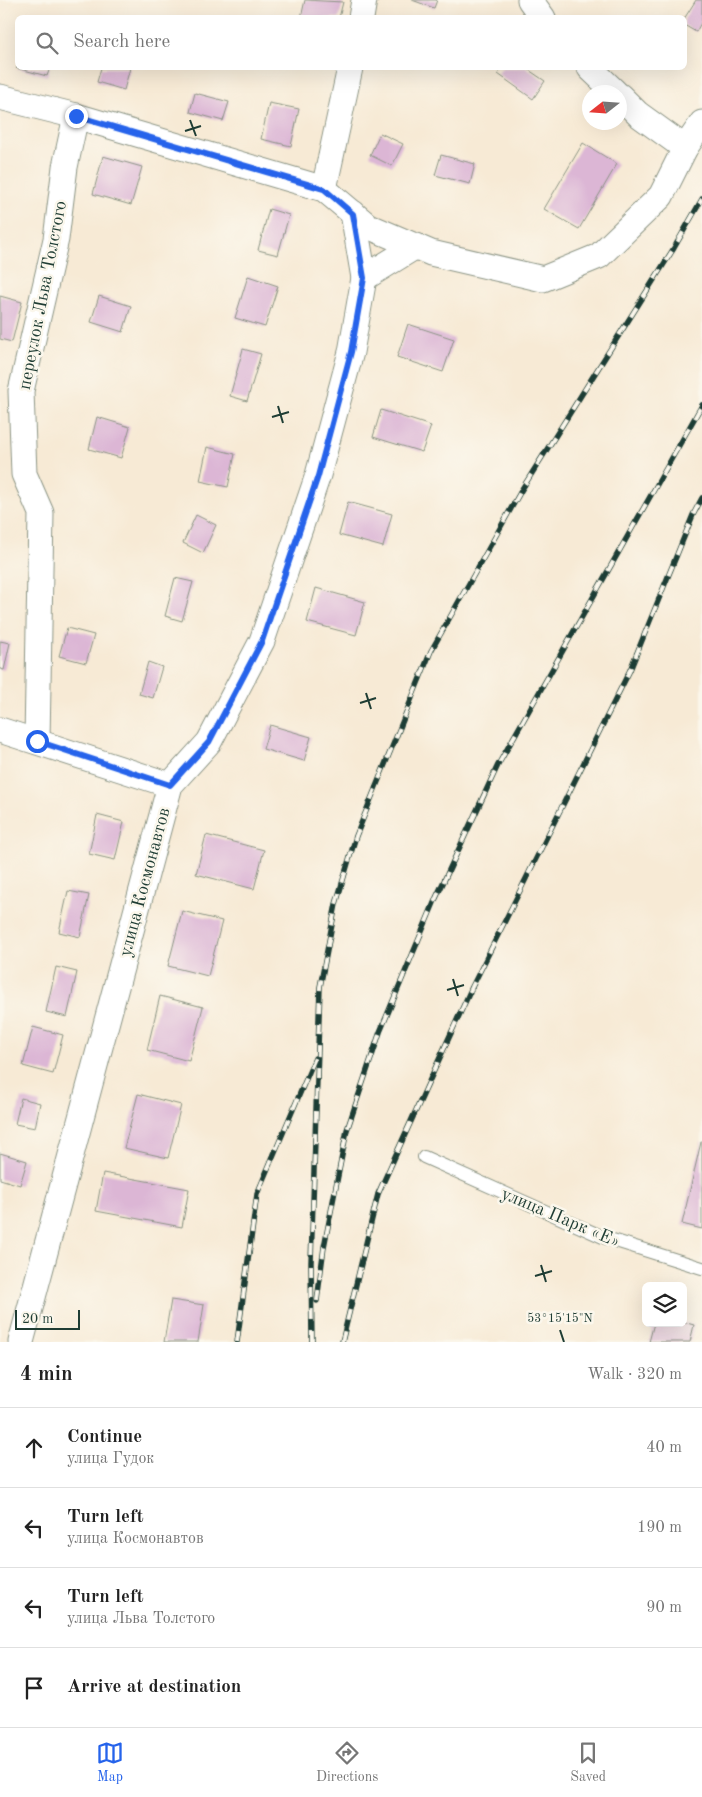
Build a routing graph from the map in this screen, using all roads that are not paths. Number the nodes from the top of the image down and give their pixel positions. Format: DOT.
graph roads {
  1 [pos="364,0"];
  2 [pos="530,0"];
  3 [pos="361,15"];
  4 [pos="541,15"];
  5 [pos="350,70"];
  6 [pos="592,70"];
  7 [pos="608,85"];
  8 [pos="0,97"];
  9 [pos="627,103"];
  10 [pos="76,116"];
  11 [pos="702,123"];
  12 [pos="685,148"];
  13 [pos="324,189"];
  14 [pos="353,214"];
  15 [pos="416,246"];
  16 [pos="364,278"];
  17 [pos="0,730"];
  18 [pos="37,741"];
  19 [pos="170,785"];
  20 [pos="424,1157"];
  21 [pos="702,1268"];
  22 [pos="21,1342"];
  1 -- 3 [label="street"];
  2 -- 4 [label="street"];
  5 -- 13 [label="street"];
  6 -- 7 [label="street"];
  8 -- 10 [label="street"];
  9 -- 12 [label="street"];
  10 -- 13 [label="street"];
  10 -- 18 [label="street, переулок Льва Толстого"];
  11 -- 12 [label="street"];
  12 -- 15 [label="street"];
  13 -- 14 [label="street"];
  14 -- 15 [label="street"];
  14 -- 16 [label="street, улица Космонавтов"];
  15 -- 16 [label="street"];
  16 -- 19 [label="street, улица Космонавтов"];
  17 -- 18 [label="street"];
  18 -- 19 [label="street"];
  19 -- 22 [label="street, улица Космонавтов"];
  20 -- 21 [label="lane, улица Парк «Е»"];
}
